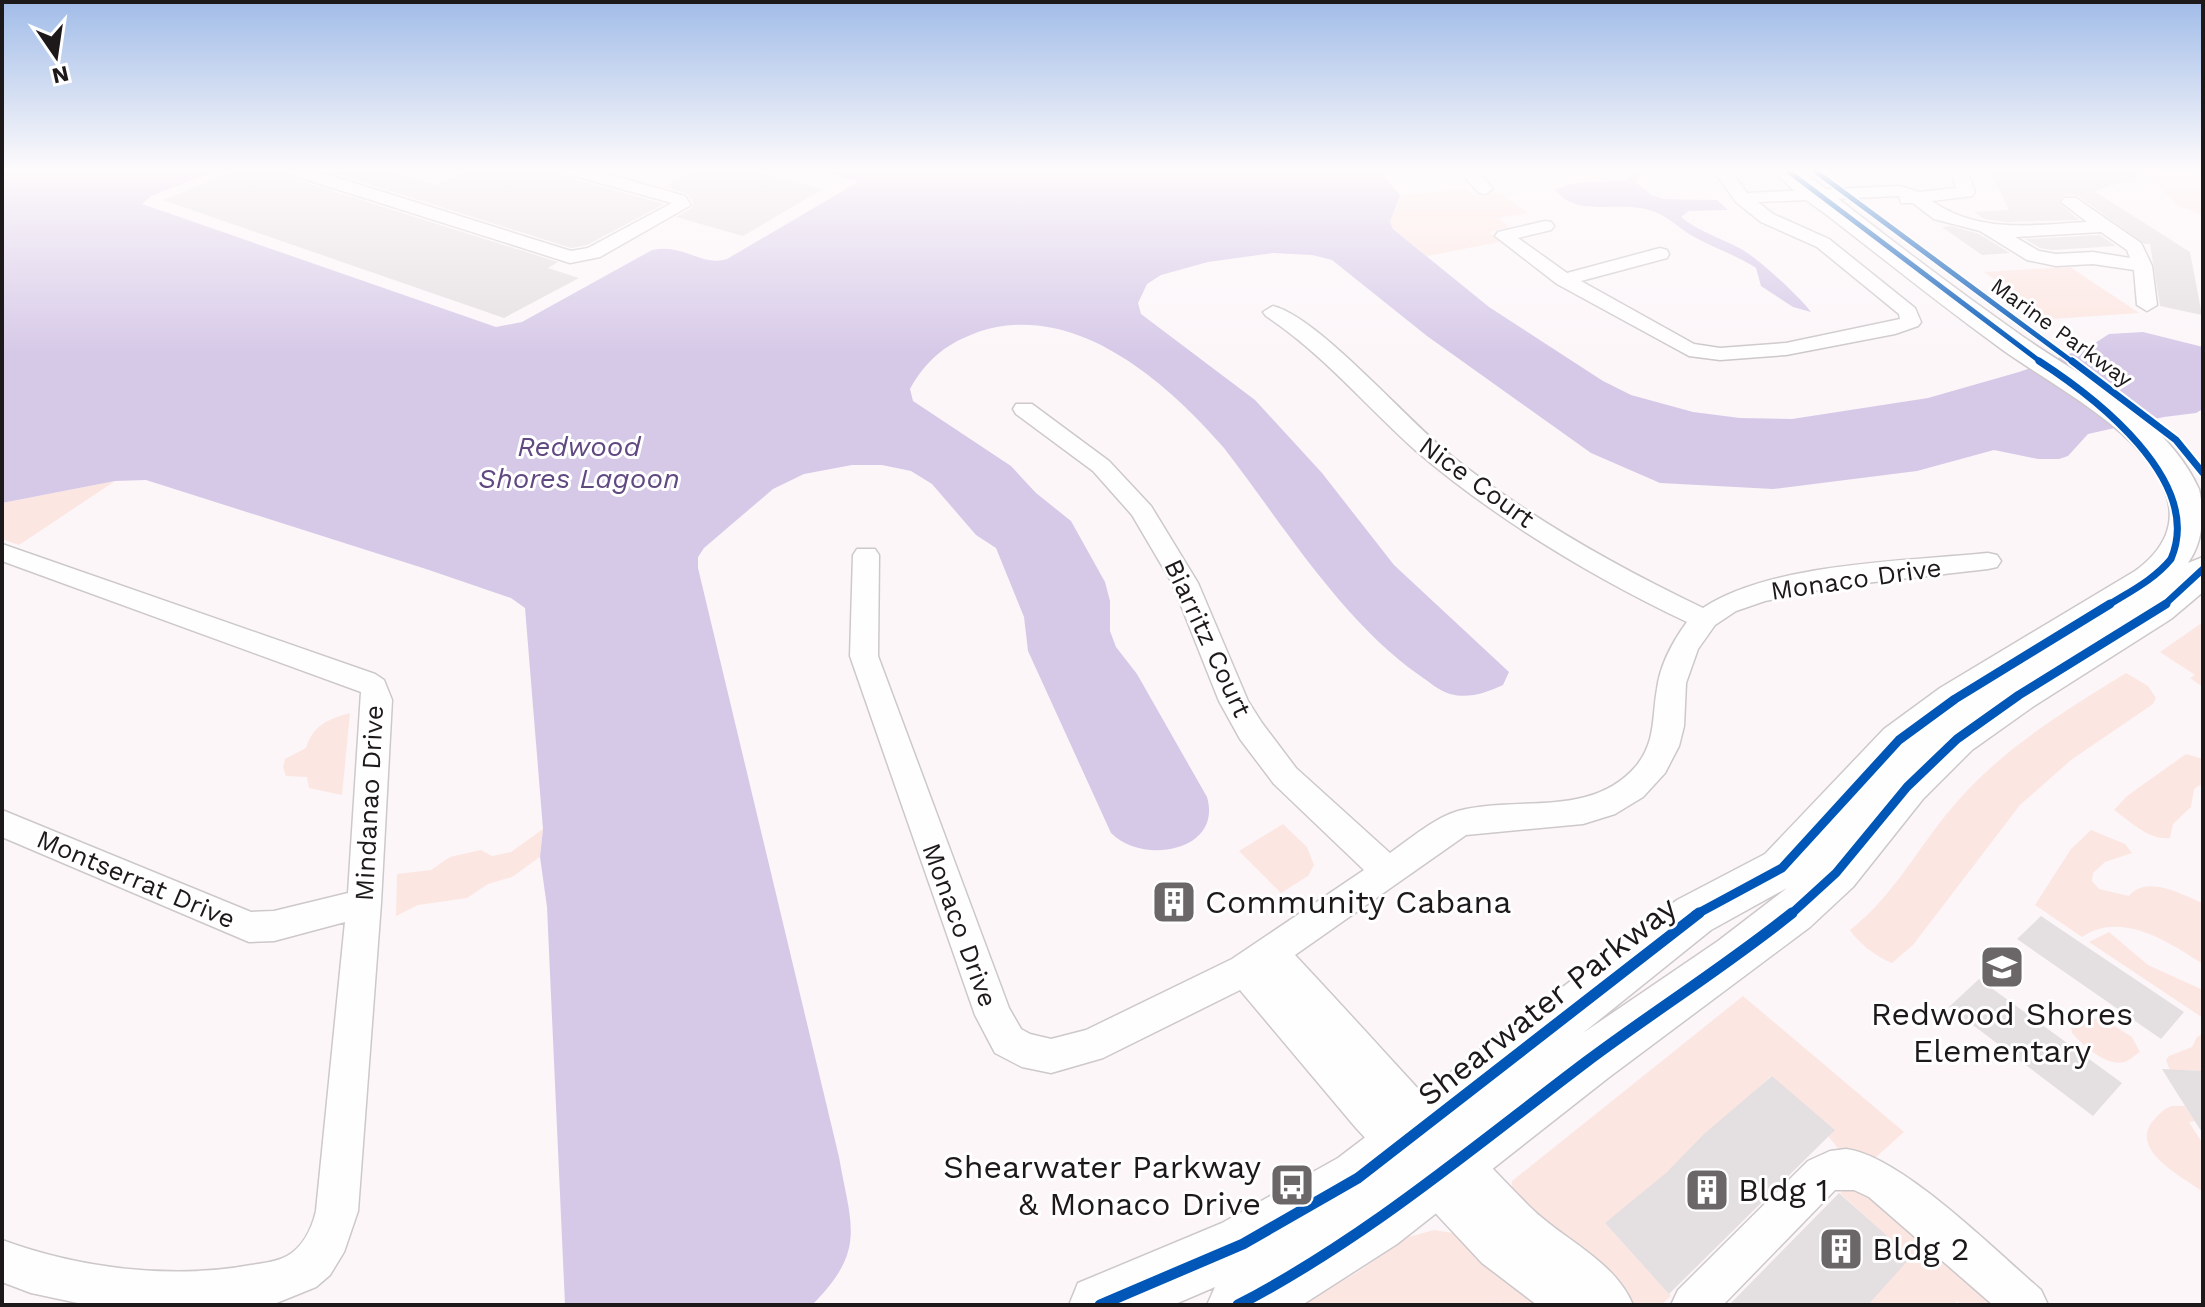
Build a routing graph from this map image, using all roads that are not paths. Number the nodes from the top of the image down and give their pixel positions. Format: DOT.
graph roads {
  1 [pos="491,232"];
  2 [pos="632,232"];
  3 [pos="1520,232"];
  4 [pos="1796,232"];
  5 [pos="1884,232"];
  6 [pos="2010,232"];
  7 [pos="2114,232"];
  8 [pos="1994,233"];
  9 [pos="1660,254"];
  10 [pos="2143,266"];
  11 [pos="1564,280"];
  12 [pos="2147,305"];
  13 [pos="1273,312"];
  14 [pos="1024,409"];
  15 [pos="2163,442"];
  16 [pos="2203,473"];
  17 [pos="2,552"];
  18 [pos="866,555"];
  19 [pos="1988,561"];
  20 [pos="2203,569"];
  21 [pos="1704,619"];
  22 [pos="2113,647"];
  23 [pos="2026,655"];
  24 [pos="2,823"];
  25 [pos="1388,872"];
  26 [pos="364,903"];
  27 [pos="1258,962"];
  28 [pos="1430,1154"];
  29 [pos="2,1261"];
  30 [pos="1100,1305"];
  31 [pos="1238,1305"];
  32 [pos="1573,1305"];
  33 [pos="1611,1305"];
  34 [pos="1693,1305"];
  35 [pos="2026,1305"];
  1 -- 2 [label="street"];
  3 -- 11 [label="street"];
  4 -- 11 [label="street"];
  5 -- 15 [label="main road, Marine Parkway"];
  6 -- 8 [label="street"];
  7 -- 10 [label="street"];
  8 -- 10 [label="street"];
  9 -- 11 [label="street"];
  10 -- 12 [label="street"];
  13 -- 21 [label="street, Nice Court"];
  14 -- 25 [label="street, Biarritz Court"];
  15 -- 16 [label="main road, Marine Parkway"];
  15 -- 23 [label="main road, Marine Parkway"];
  17 -- 26 [label="street, Mindanao Drive"];
  18 -- 27 [label="street, Monaco Drive"];
  19 -- 21 [label="street, Monaco Drive"];
  20 -- 22 [label="main road"];
  21 -- 25 [label="street, Monaco Drive"];
  22 -- 23 [label="main road"];
  22 -- 28 [label="main road, Shearwater Parkway"];
  23 -- 28 [label="main road, Shearwater Parkway"];
  24 -- 26 [label="street, Montserrat Drive"];
  25 -- 27 [label="street, Monaco Drive"];
  26 -- 29 [label="street, Mindanao Drive"];
  27 -- 28 [label="street"];
  28 -- 30 [label="main road, Shearwater Parkway"];
  28 -- 31 [label="main road, Shearwater Parkway"];
  28 -- 32 [label="street"];
  28 -- 33 [label="street"];
  34 -- 35 [label="street"];
}
